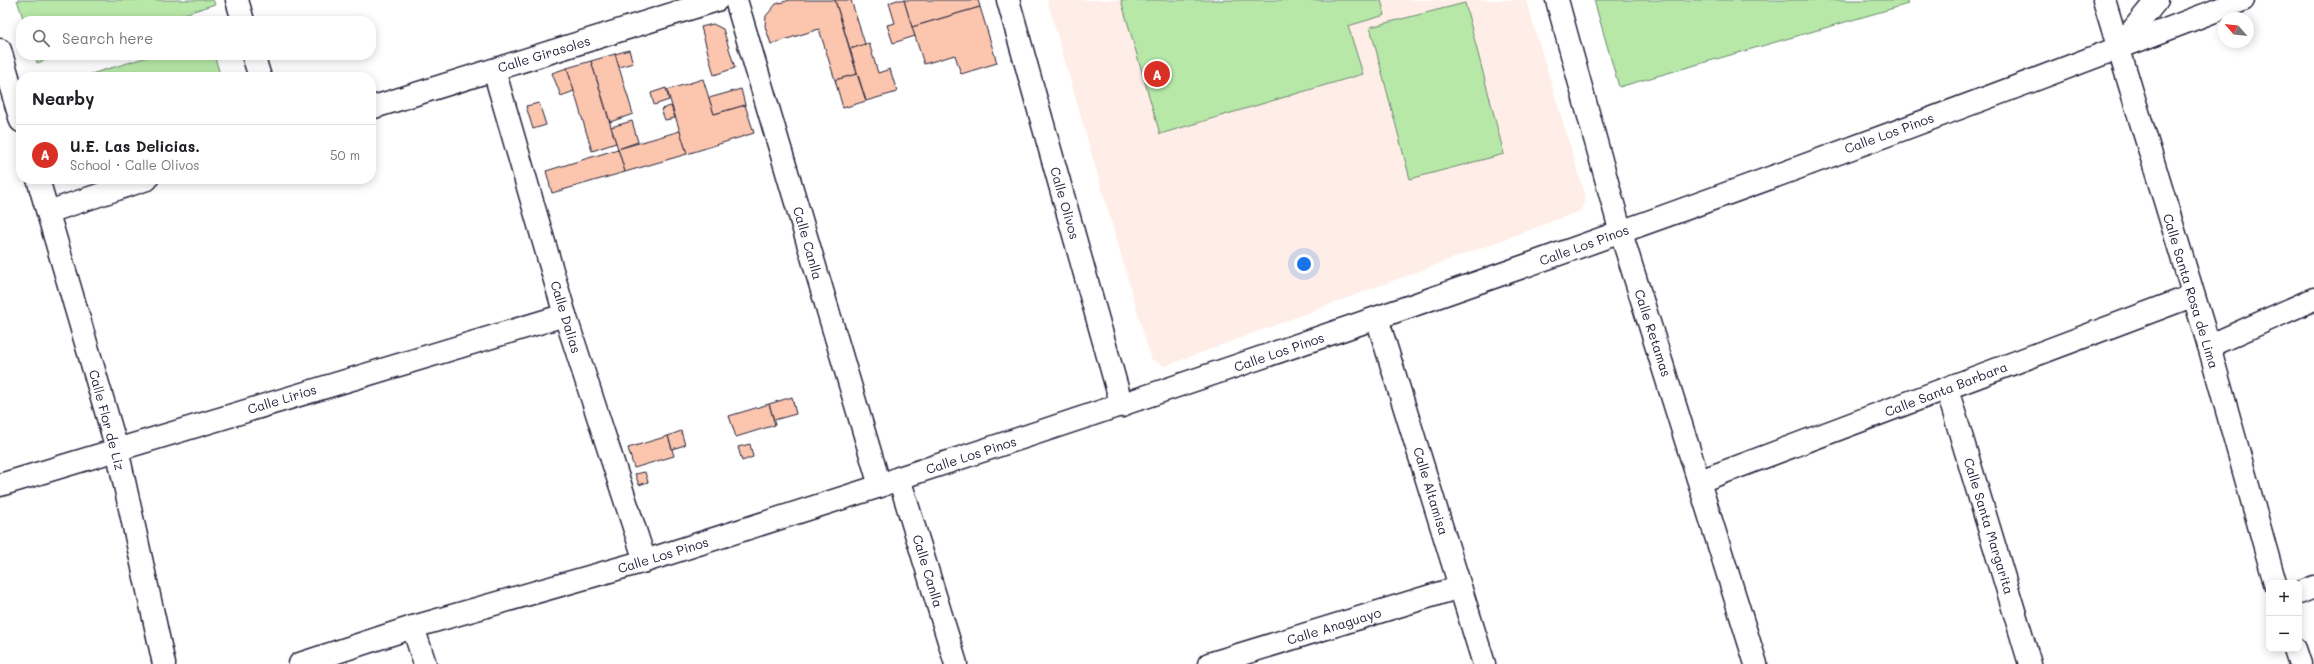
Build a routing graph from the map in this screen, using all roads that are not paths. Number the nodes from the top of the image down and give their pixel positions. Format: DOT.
graph roads {
  1 [pos="237,0"];
  2 [pos="717,0"];
  3 [pos="736,0"];
  4 [pos="1008,0"];
  5 [pos="1557,0"];
  6 [pos="2104,0"];
  7 [pos="2157,0"];
  8 [pos="2243,0"];
  9 [pos="242,16"];
  10 [pos="2118,48"];
  11 [pos="0,50"];
  12 [pos="255,60"];
  13 [pos="494,70"];
  14 [pos="258,72"];
  15 [pos="16,104"];
  16 [pos="376,106"];
  17 [pos="40,184"];
  18 [pos="132,184"];
  19 [pos="48,212"];
  20 [pos="1621,233"];
  21 [pos="2192,296"];
  22 [pos="2314,298"];
  23 [pos="565,314"];
  24 [pos="1377,318"];
  25 [pos="2209,346"];
  26 [pos="1948,389"];
  27 [pos="1122,406"];
  28 [pos="117,448"];
  29 [pos="899,478"];
  30 [pos="1700,482"];
  31 [pos="0,485"];
  32 [pos="880,486"];
  33 [pos="644,561"];
  34 [pos="2274,580"];
  35 [pos="1460,587"];
  36 [pos="2314,587"];
  37 [pos="2302,592"];
  38 [pos="413,627"];
  39 [pos="2296,652"];
  40 [pos="164,664"];
  41 [pos="300,664"];
  42 [pos="425,664"];
  43 [pos="956,664"];
  44 [pos="1209,664"];
  45 [pos="1484,664"];
  46 [pos="1756,664"];
  47 [pos="2030,664"];
  48 [pos="2300,664"];
  1 -- 9 [label="street"];
  2 -- 13 [label="street, Calle Girasoles"];
  3 -- 32 [label="street, Calle Canlla"];
  4 -- 27 [label="street, Calle Olivos"];
  5 -- 20 [label="street, Calle Retamas"];
  6 -- 10 [label="street, Calle Santa Rosa de Lima"];
  7 -- 10 [label="street"];
  8 -- 10 [label="street, Calle Los Pinos"];
  10 -- 20 [label="street, Calle Los Pinos"];
  10 -- 21 [label="street, Calle Santa Rosa de Lima"];
  11 -- 15 [label="street"];
  12 -- 14 [label="street"];
  13 -- 16 [label="street, Calle Girasoles"];
  13 -- 23 [label="street, Calle Dalias"];
  17 -- 19 [label="street, Calle Flor de Liz"];
  18 -- 19 [label="street"];
  19 -- 28 [label="street, Calle Flor de Liz"];
  20 -- 24 [label="street, Calle Los Pinos"];
  20 -- 30 [label="street, Calle Retamas"];
  21 -- 25 [label="street, Calle Santa Rosa de Lima"];
  21 -- 26 [label="street, Calle Santa Barbara"];
  22 -- 25 [label="street"];
  23 -- 28 [label="street, Calle Lirios"];
  23 -- 33 [label="street, Calle Dalias"];
  24 -- 27 [label="street, Calle Los Pinos"];
  24 -- 35 [label="street, Calle Altamisa"];
  25 -- 34 [label="street, Calle Santa Rosa de Lima"];
  26 -- 30 [label="street, Calle Santa Barbara"];
  26 -- 47 [label="street, Calle Santa Margarita"];
  27 -- 29 [label="street, Calle Los Pinos"];
  28 -- 31 [label="street, Calle Lirios"];
  28 -- 40 [label="street, Calle Flor de Liz"];
  29 -- 32 [label="street, Calle Los Pinos"];
  29 -- 43 [label="street, Calle Canlla"];
  30 -- 46 [label="street, Calle Retamas"];
  32 -- 33 [label="street, Calle Los Pinos"];
  33 -- 38 [label="street, Calle Los Pinos"];
  35 -- 44 [label="street, Calle Anaguayo"];
  35 -- 45 [label="street, Calle Altamisa"];
  36 -- 37 [label="street"];
  38 -- 41 [label="street, Calle Los Pinos"];
  38 -- 42 [label="street"];
  39 -- 48 [label="street"];
}
